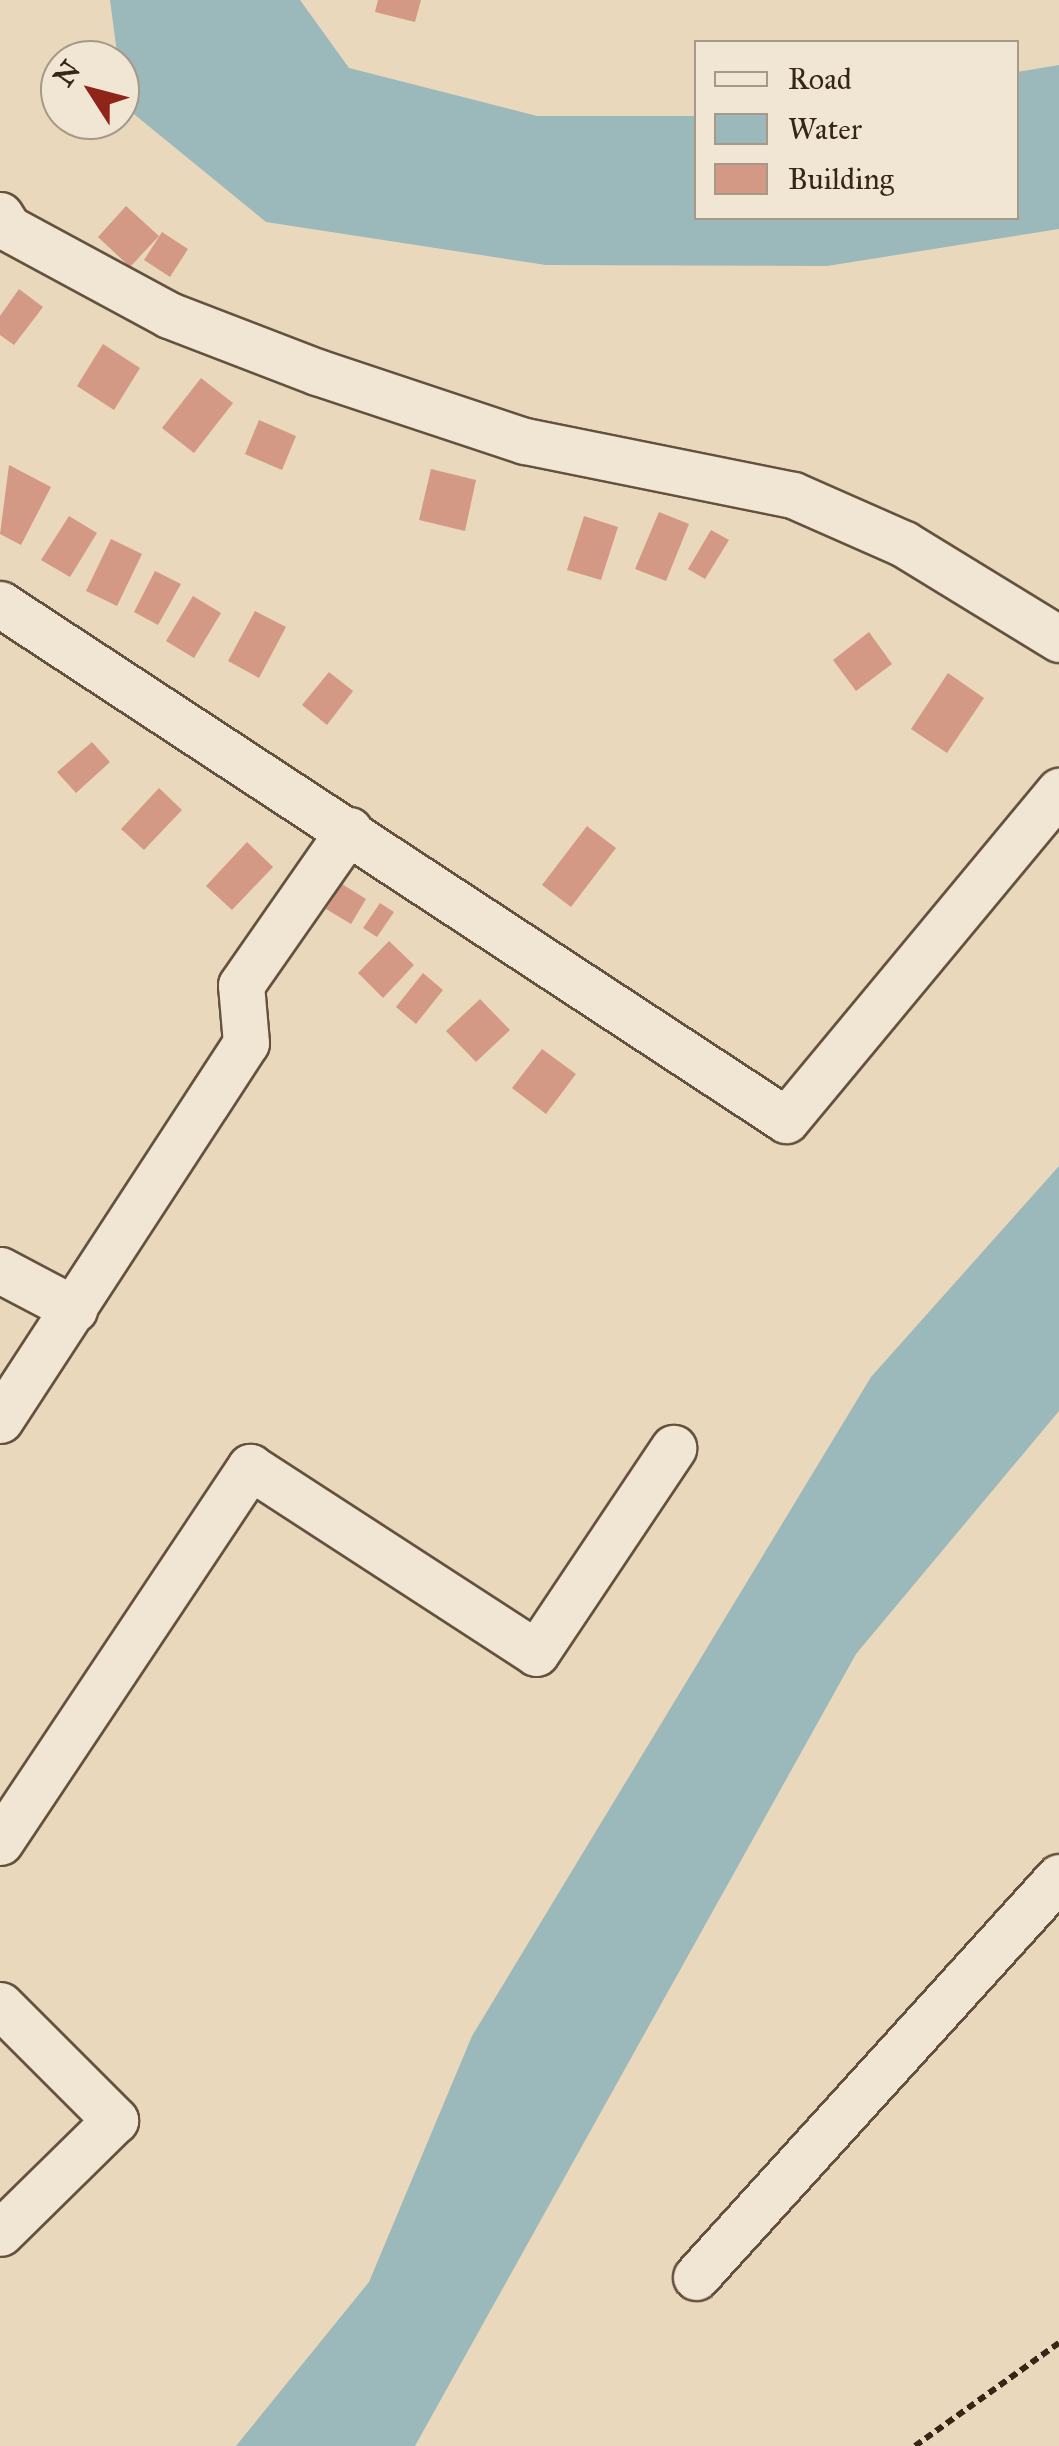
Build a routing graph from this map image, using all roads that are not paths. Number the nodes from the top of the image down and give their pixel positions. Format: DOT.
graph roads {
  1 [pos="3,227"];
  2 [pos="0,604"];
  3 [pos="1059,638"];
  4 [pos="1059,792"];
  5 [pos="349,830"];
  6 [pos="0,1270"];
  7 [pos="74,1309"];
  8 [pos="0,1420"];
  9 [pos="672,1448"];
  10 [pos="0,1842"];
  11 [pos="1059,1877"];
  12 [pos="0,2005"];
  13 [pos="0,2233"];
  14 [pos="696,2277"];
  1 -- 3 [label="street"];
  2 -- 5 [label="street"];
  4 -- 5 [label="street"];
  5 -- 7 [label="street"];
  6 -- 7 [label="street"];
  7 -- 8 [label="street"];
  9 -- 10 [label="street"];
  11 -- 14 [label="street"];
  12 -- 13 [label="street"];
}
